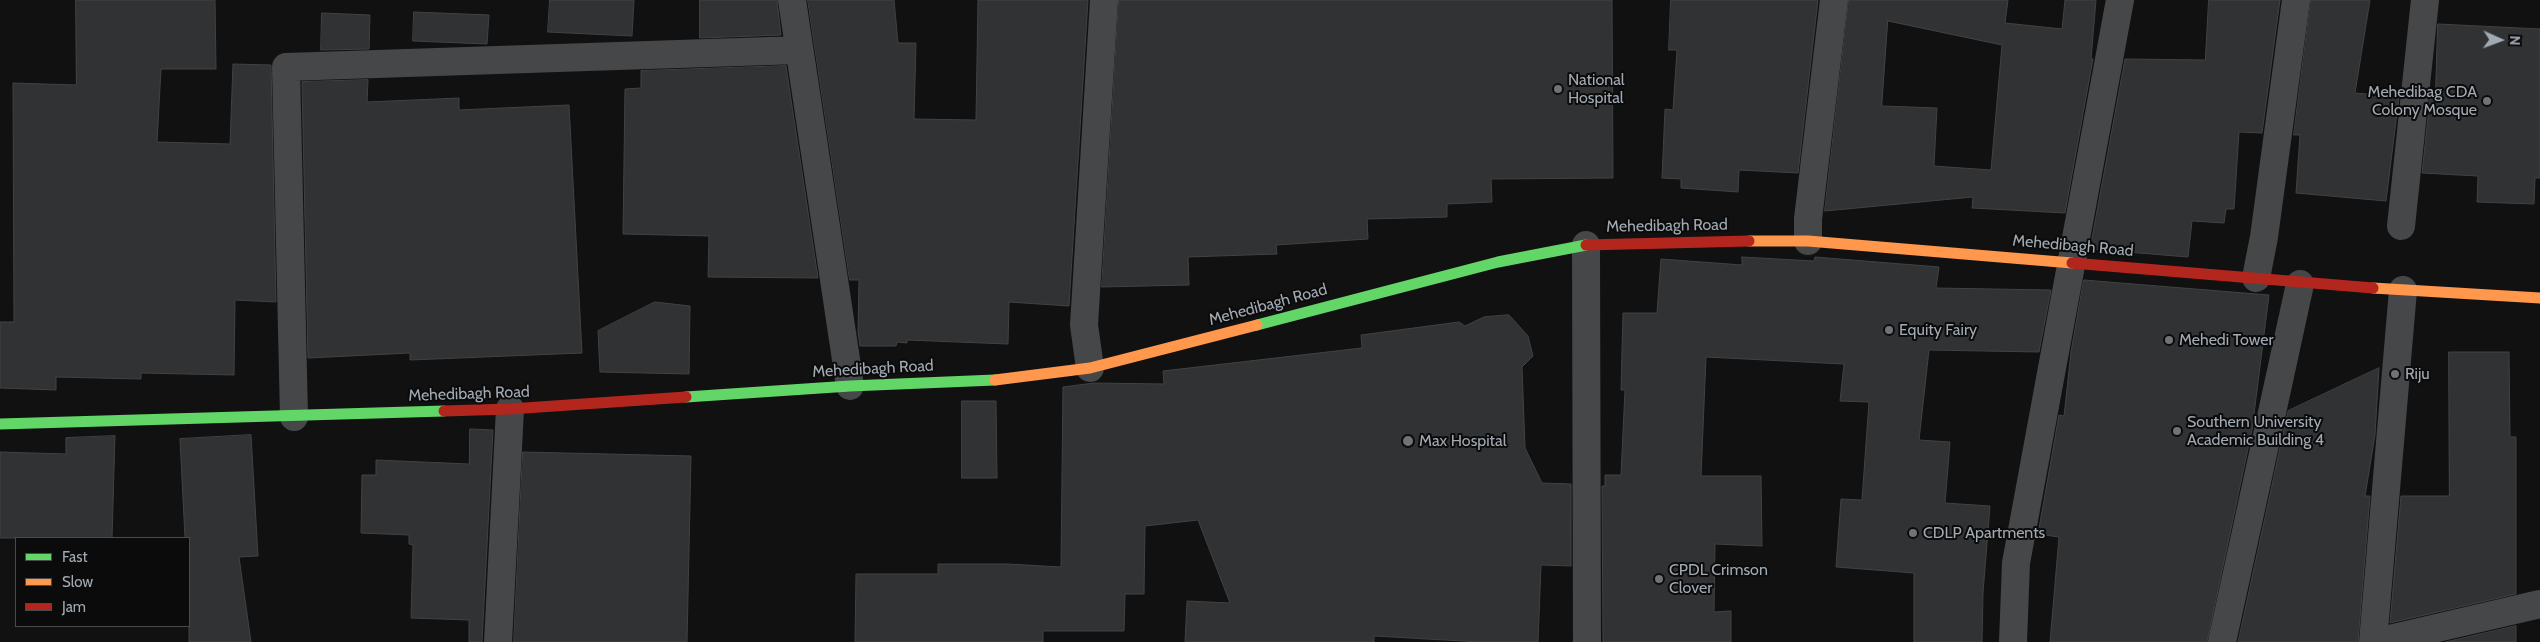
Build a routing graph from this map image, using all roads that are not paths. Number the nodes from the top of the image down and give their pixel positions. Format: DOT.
graph roads {
  1 [pos="792,0"];
  2 [pos="1104,0"];
  3 [pos="1834,0"];
  4 [pos="2120,0"];
  5 [pos="2296,0"];
  6 [pos="2425,0"];
  7 [pos="799,50"];
  8 [pos="2401,226"];
  9 [pos="1808,241"];
  10 [pos="1586,245"];
  11 [pos="2071,262"];
  12 [pos="2256,278"];
  13 [pos="2300,284"];
  14 [pos="2402,290"];
  15 [pos="2540,298"];
  16 [pos="1090,368"];
  17 [pos="850,386"];
  18 [pos="510,409"];
  19 [pos="294,417"];
  20 [pos="0,424"];
  21 [pos="2540,604"];
  22 [pos="498,642"];
  23 [pos="1586,642"];
  24 [pos="2013,642"];
  25 [pos="2222,642"];
  26 [pos="2375,642"];
  1 -- 7 [label="street"];
  2 -- 16 [label="street"];
  3 -- 9 [label="street"];
  4 -- 11 [label="street"];
  5 -- 12 [label="street"];
  6 -- 8 [label="street"];
  7 -- 17 [label="street"];
  7 -- 19 [label="street"];
  9 -- 10 [label="main road, Mehedibagh Road"];
  9 -- 11 [label="main road, Mehedibagh Road"];
  10 -- 16 [label="main road, Mehedibagh Road"];
  10 -- 23 [label="street"];
  11 -- 12 [label="main road, Mehedibagh Road"];
  11 -- 24 [label="street"];
  12 -- 13 [label="main road, Mehedibagh Road"];
  13 -- 14 [label="main road, Mehedibagh Road"];
  13 -- 25 [label="street"];
  14 -- 15 [label="main road, Mehedibagh Road"];
  14 -- 26 [label="street"];
  16 -- 17 [label="main road, Mehedibagh Road"];
  17 -- 18 [label="main road, Mehedibagh Road"];
  18 -- 19 [label="main road, Mehedibagh Road"];
  18 -- 22 [label="street"];
  19 -- 20 [label="main road, Mehedibagh Road"];
  21 -- 26 [label="street"];
}
